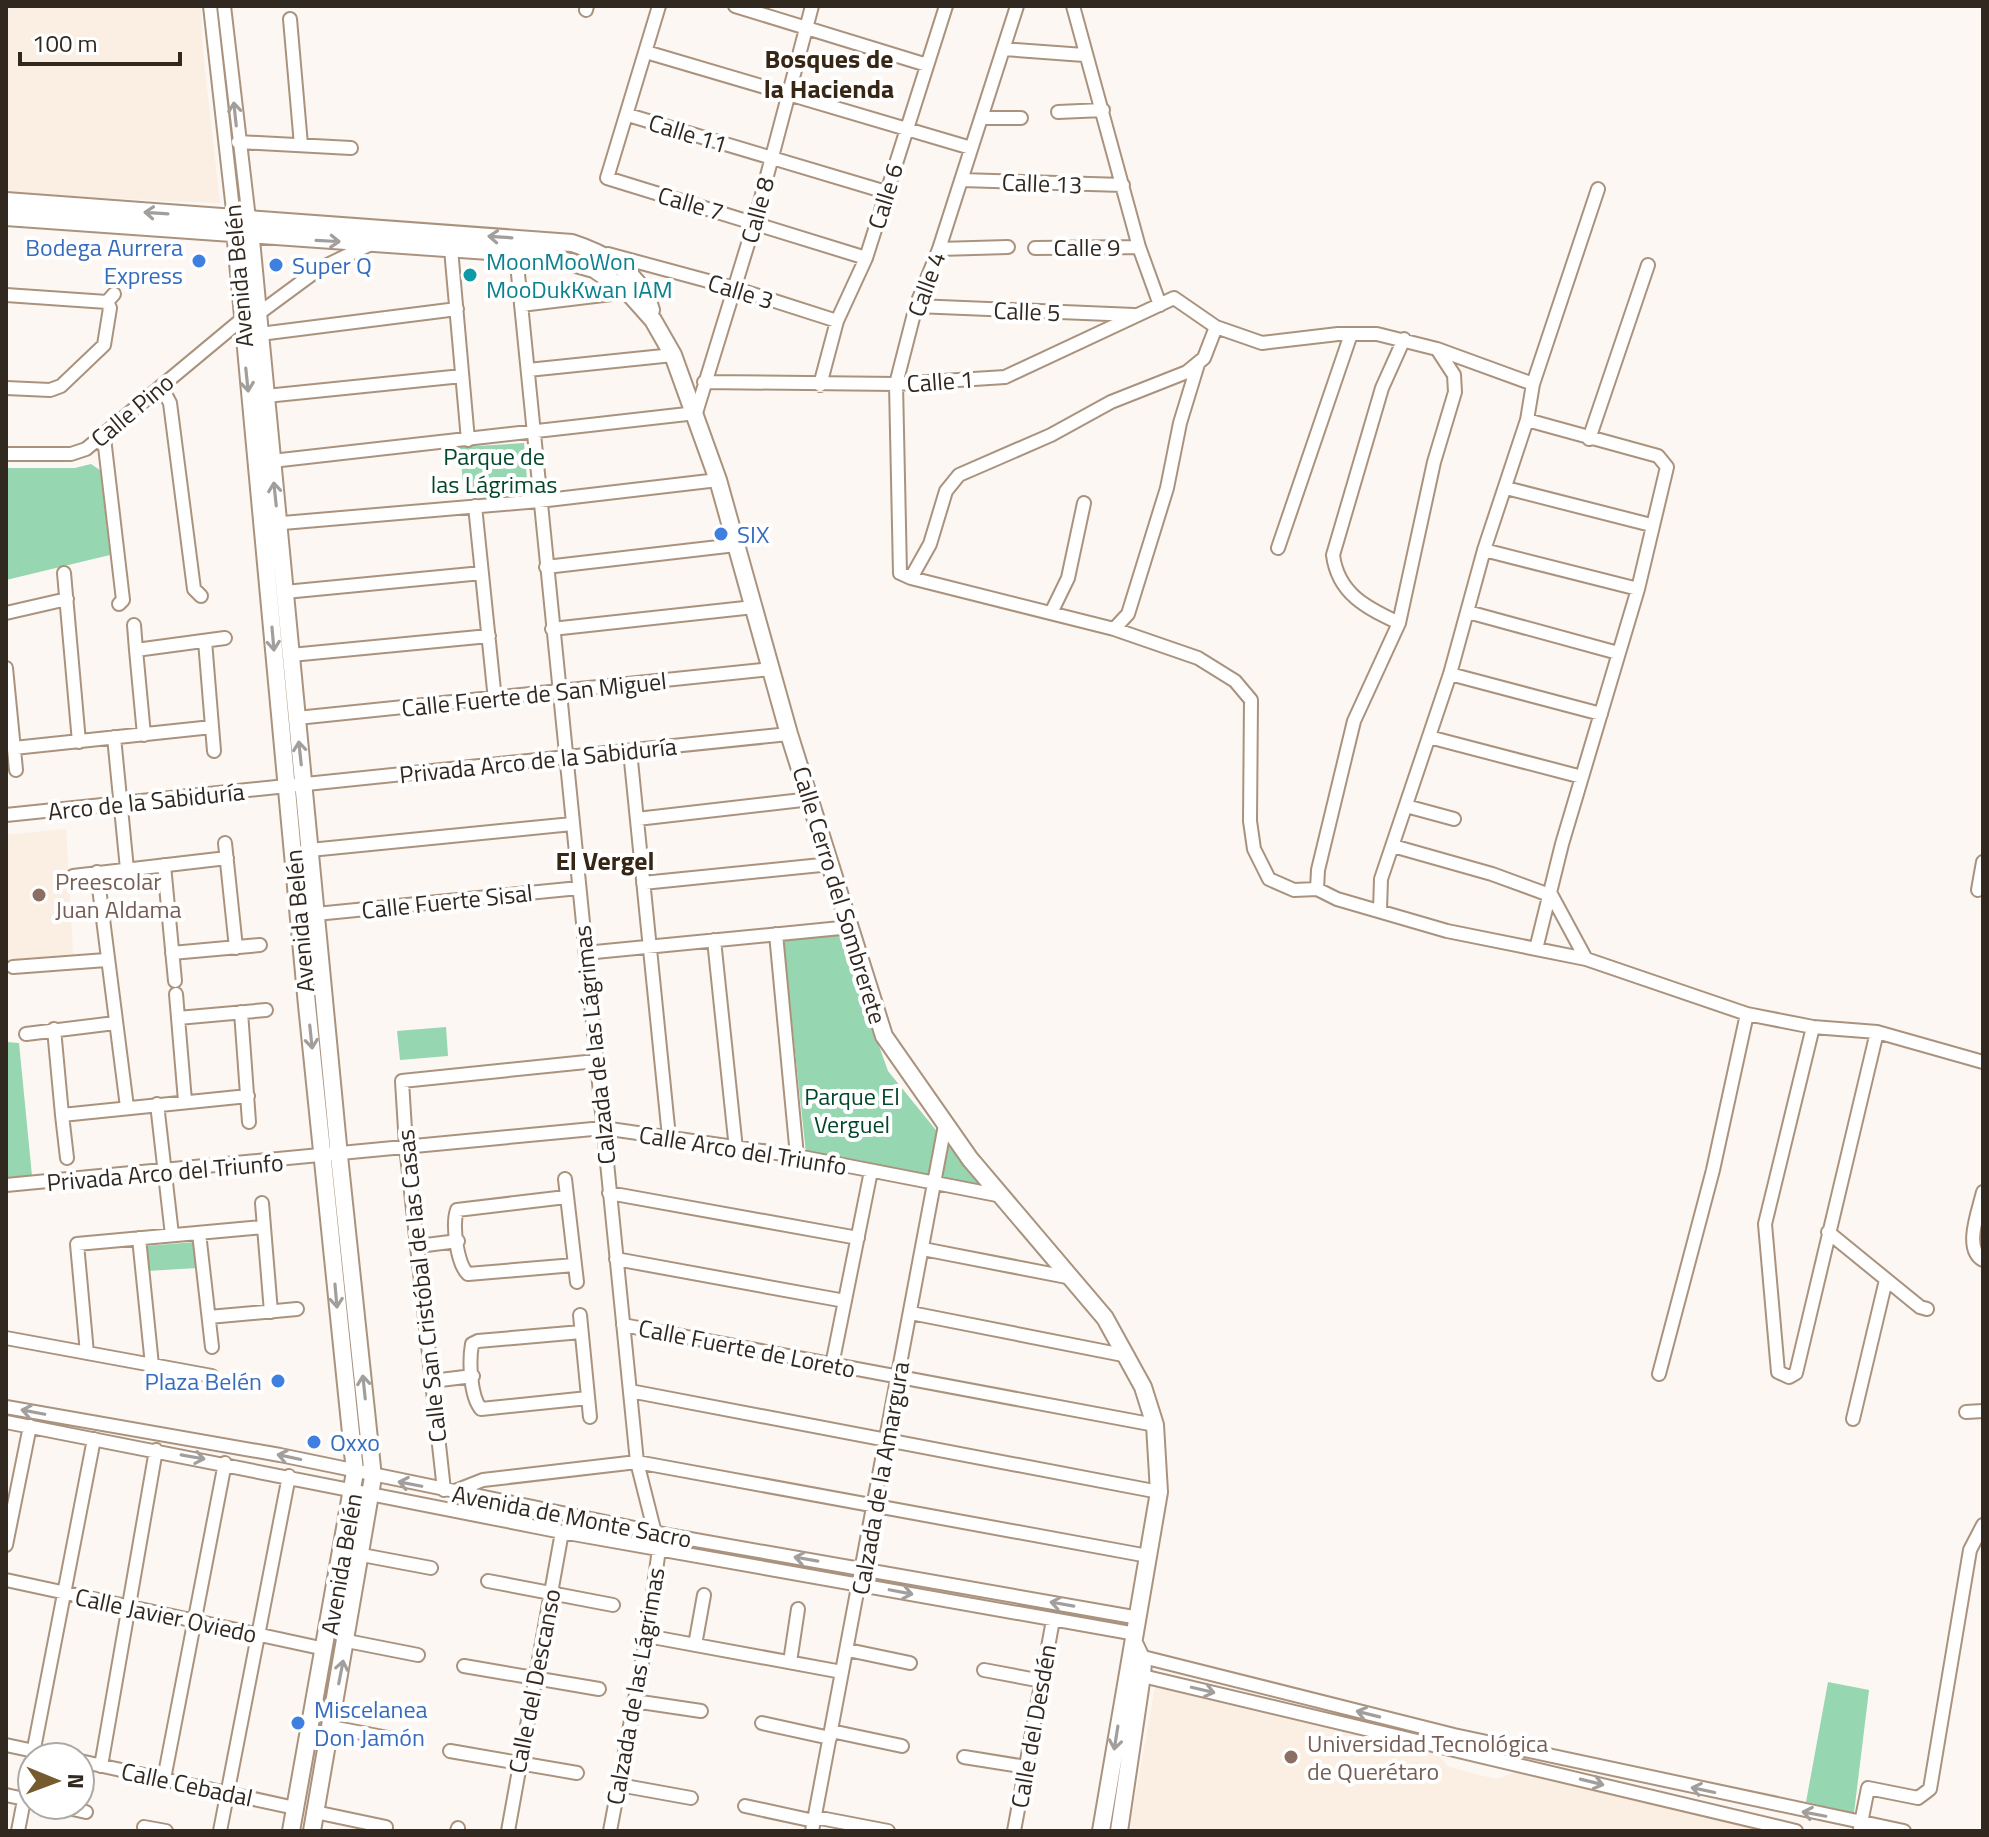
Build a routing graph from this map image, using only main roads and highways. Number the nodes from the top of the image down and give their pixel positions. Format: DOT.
graph roads {
  1 [pos="6,201"];
  2 [pos="6,217"];
  3 [pos="242,227"];
  4 [pos="653,320"];
  5 [pos="270,524"];
  6 [pos="295,784"];
  7 [pos="331,1157"];
  8 [pos="1134,1674"];
  9 [pos="291,1831"];
  10 [pos="312,1831"];
  11 [pos="1101,1831"];
  12 [pos="1119,1831"];
  3 -- 1 [label="main road, Calle Cerro del Sombrerete, one-way"];
  2 -- 3 [label="main road, Calle Cerro del Sombrerete"];
  3 -- 4 [label="main road, Calle Cerro del Sombrerete, one-way"];
  4 -- 3 [label="main road, Calle Cerro del Sombrerete, one-way"];
  3 -- 5 [label="main road, Avenida Belén, one-way"];
  5 -- 3 [label="main road, Avenida Belén, one-way"];
  4 -- 8 [label="main road, Calle Cerro del Sombrerete"];
  5 -- 6 [label="main road, Avenida Belén, one-way"];
  6 -- 5 [label="main road, Avenida Belén, one-way"];
  6 -- 7 [label="main road, Avenida Belén, one-way"];
  6 -- 7 [label="main road, Avenida Belén"];
  7 -- 9 [label="main road, Avenida Belén, one-way"];
  10 -- 7 [label="main road, Avenida Belén, one-way"];
  8 -- 11 [label="main road, one-way"];
  8 -- 12 [label="main road"];
}
